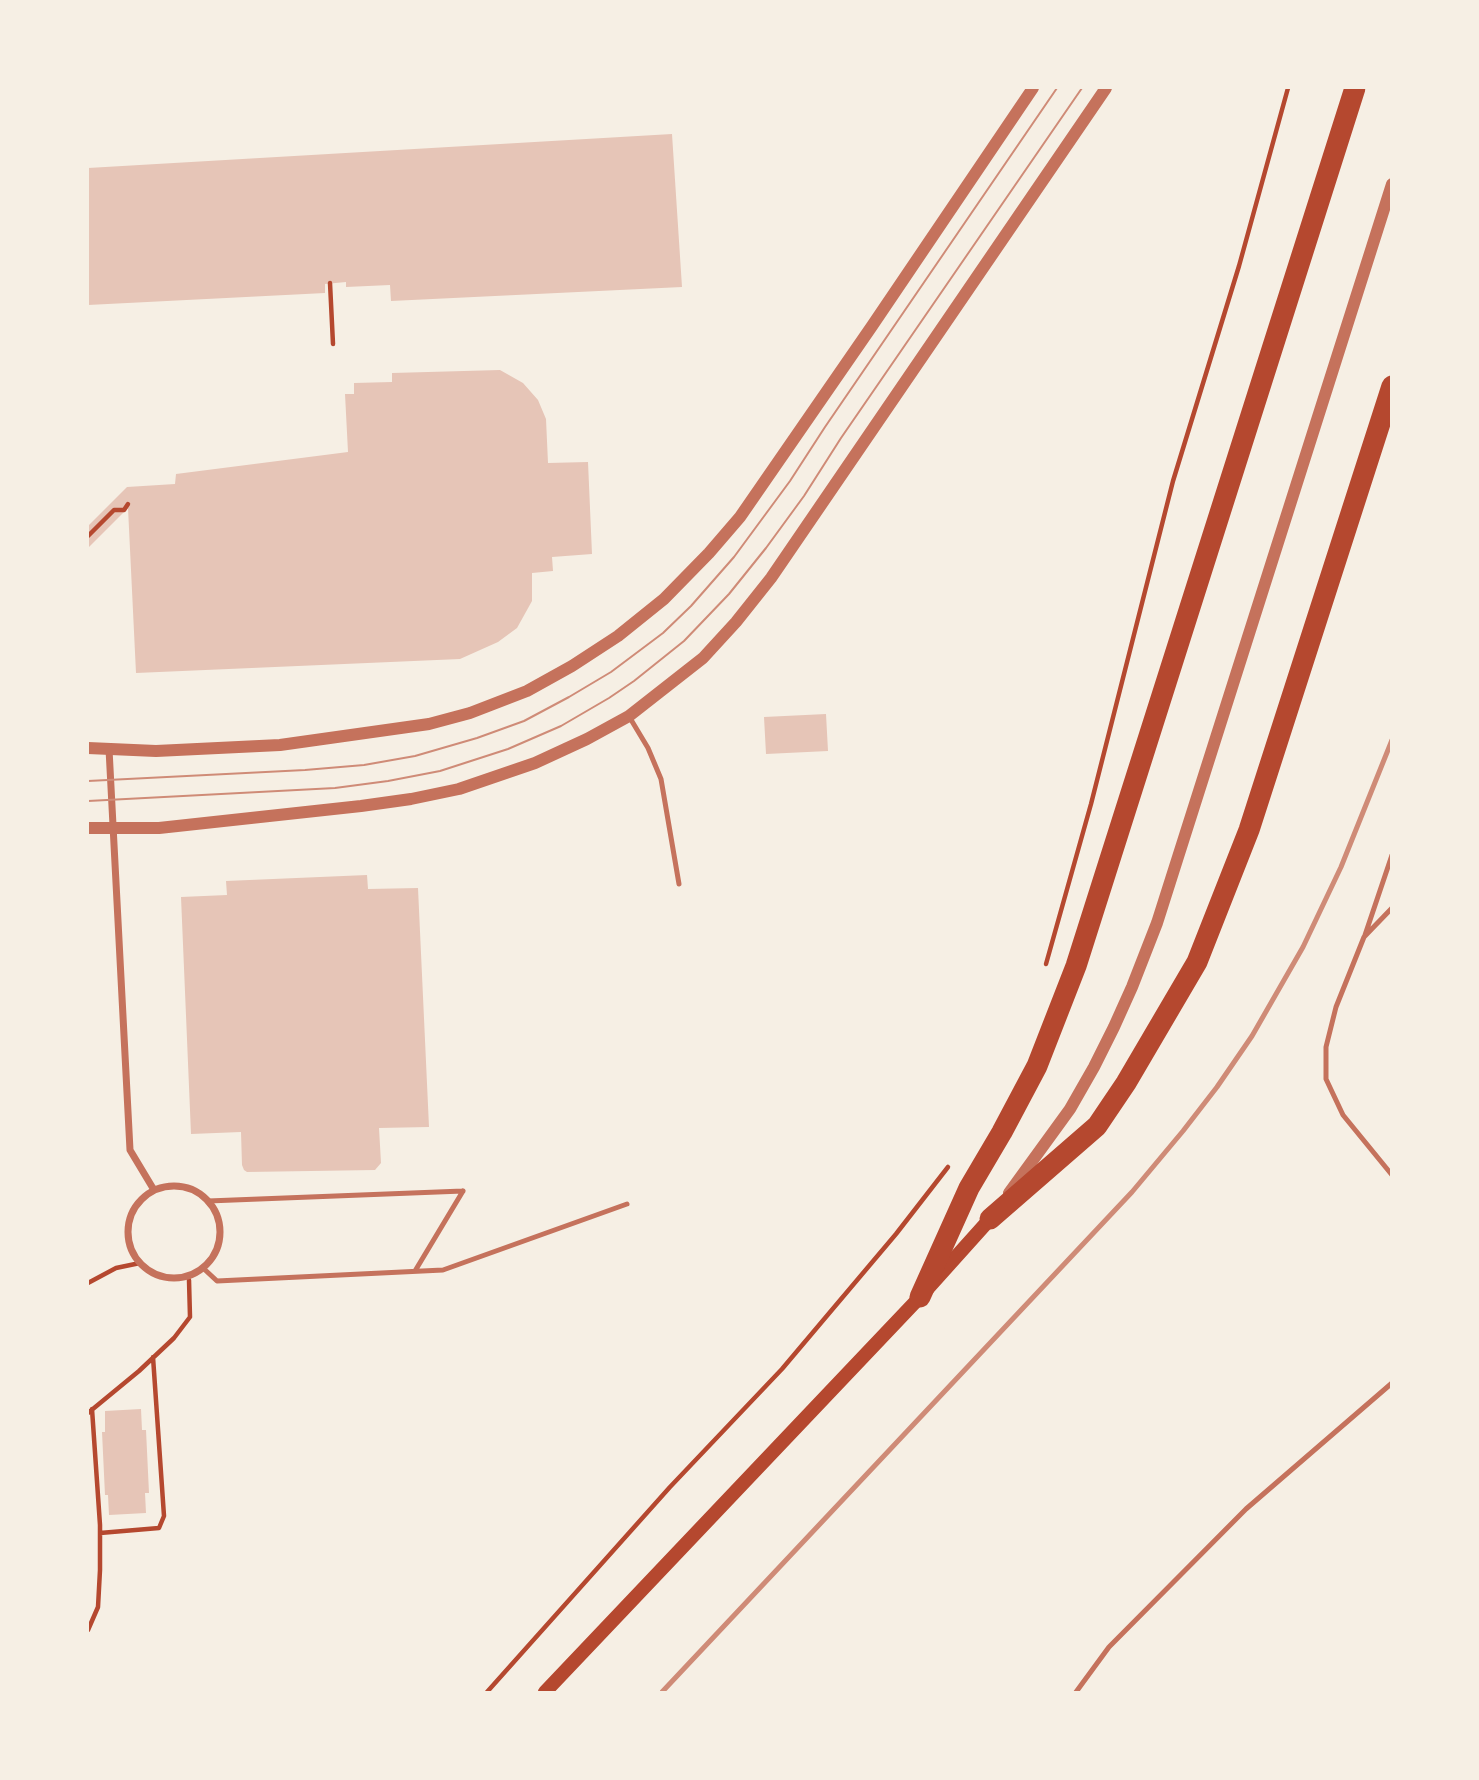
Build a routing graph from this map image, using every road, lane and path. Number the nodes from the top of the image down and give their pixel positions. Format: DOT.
graph roads {
  1 [pos="1032,88"];
  2 [pos="1106,88"];
  3 [pos="1288,88"];
  4 [pos="1356,88"];
  5 [pos="1391,184"];
  6 [pos="330,283"];
  7 [pos="333,344"];
  8 [pos="1391,386"];
  9 [pos="128,505"];
  10 [pos="88,536"];
  11 [pos="629,716"];
  12 [pos="88,748"];
  13 [pos="109,749"];
  14 [pos="88,828"];
  15 [pos="113,828"];
  16 [pos="1391,855"];
  17 [pos="679,884"];
  18 [pos="1391,908"];
  19 [pos="1364,937"];
  20 [pos="1044,969"];
  21 [pos="953,1158"];
  22 [pos="1391,1175"];
  23 [pos="154,1190"];
  24 [pos="208,1201"];
  25 [pos="627,1204"];
  26 [pos="990,1219"];
  27 [pos="140,1263"];
  28 [pos="203,1268"];
  29 [pos="415,1271"];
  30 [pos="188,1275"];
  31 [pos="88,1283"];
  32 [pos="920,1297"];
  33 [pos="153,1357"];
  34 [pos="1391,1383"];
  35 [pos="90,1411"];
  36 [pos="100,1533"];
  37 [pos="88,1630"];
  38 [pos="487,1692"];
  39 [pos="545,1692"];
  40 [pos="1076,1692"];
  1 -- 13 [label="street"];
  2 -- 11 [label="street"];
  3 -- 20 [label="path"];
  4 -- 32 [label="highway"];
  5 -- 26 [label="street"];
  6 -- 7 [label="path"];
  8 -- 26 [label="highway"];
  9 -- 10 [label="path"];
  11 -- 15 [label="street"];
  11 -- 17 [label="lane"];
  12 -- 13 [label="street"];
  13 -- 15 [label="street"];
  14 -- 15 [label="street"];
  15 -- 23 [label="street"];
  16 -- 19 [label="lane"];
  18 -- 19 [label="lane"];
  19 -- 22 [label="lane"];
  21 -- 38 [label="path"];
  23 -- 24 [label="street"];
  23 -- 27 [label="street"];
  24 -- 28 [label="street"];
  24 -- 29 [label="lane"];
  25 -- 29 [label="lane"];
  26 -- 32 [label="main road"];
  27 -- 30 [label="street"];
  27 -- 31 [label="path"];
  28 -- 29 [label="lane"];
  28 -- 30 [label="street"];
  30 -- 33 [label="path"];
  32 -- 39 [label="main road"];
  33 -- 35 [label="path"];
  33 -- 36 [label="path"];
  34 -- 40 [label="lane"];
  35 -- 36 [label="path"];
  36 -- 37 [label="path"];
}
